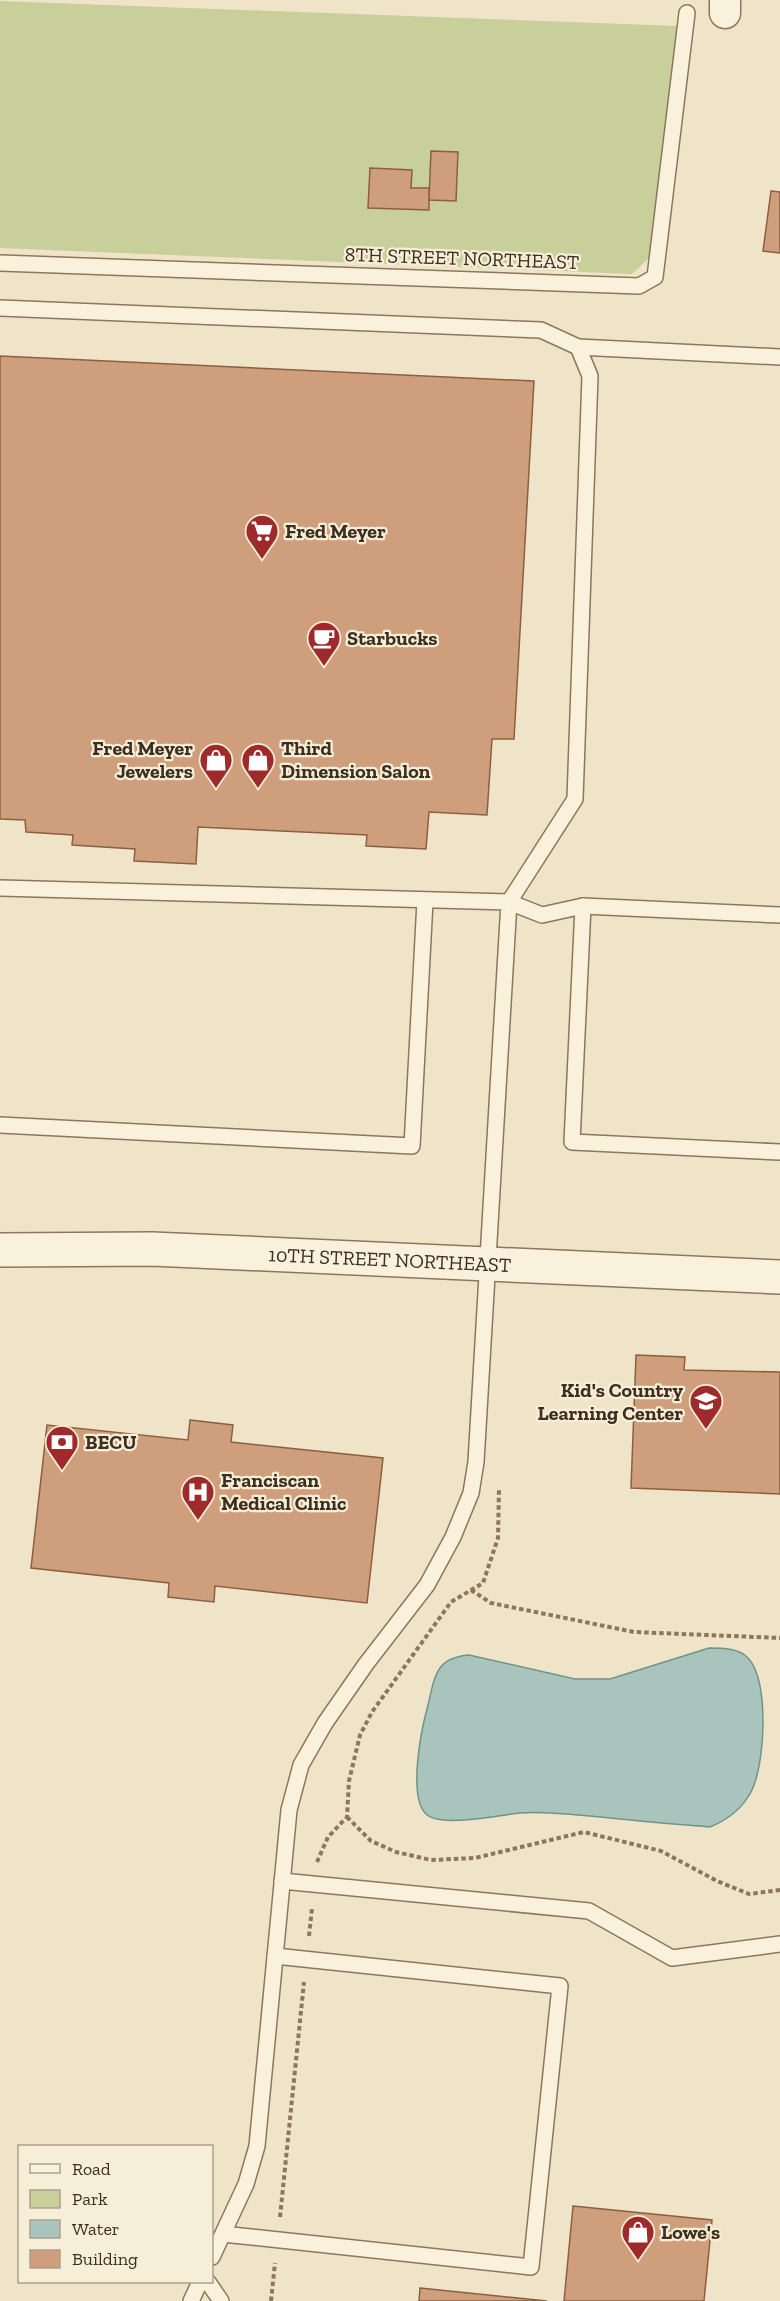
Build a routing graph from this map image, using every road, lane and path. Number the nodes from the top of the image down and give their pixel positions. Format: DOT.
graph roads {
  1 [pos="687,13"];
  2 [pos="0,263"];
  3 [pos="0,308"];
  4 [pos="578,347"];
  5 [pos="780,357"];
  6 [pos="0,888"];
  7 [pos="425,901"];
  8 [pos="509,902"];
  9 [pos="583,906"];
  10 [pos="780,915"];
  11 [pos="0,1125"];
  12 [pos="780,1152"];
  13 [pos="0,1250"];
  14 [pos="490,1266"];
  15 [pos="780,1277"];
  16 [pos="471,1590"];
  17 [pos="780,1638"];
  18 [pos="347,1816"];
  19 [pos="282,1881"];
  20 [pos="780,1890"];
  21 [pos="780,1944"];
  22 [pos="275,1956"];
  23 [pos="223,2234"];
  24 [pos="213,2255"];
  25 [pos="199,2283"];
  26 [pos="209,2283"];
  27 [pos="190,2301"];
  28 [pos="221,2301"];
  1 -- 2 [label="lane, 8TH STREET NORTHEAST"];
  3 -- 4 [label="lane"];
  4 -- 5 [label="lane"];
  4 -- 8 [label="lane"];
  6 -- 7 [label="lane"];
  7 -- 8 [label="lane"];
  7 -- 11 [label="lane"];
  8 -- 9 [label="lane"];
  8 -- 14 [label="lane"];
  9 -- 10 [label="lane"];
  9 -- 12 [label="lane"];
  13 -- 14 [label="street, 10TH STREET NORTHEAST"];
  14 -- 15 [label="street, 10TH STREET NORTHEAST"];
  14 -- 19 [label="lane"];
  16 -- 17 [label="path"];
  18 -- 20 [label="path"];
  19 -- 21 [label="lane"];
  19 -- 22 [label="lane"];
  22 -- 23 [label="lane"];
  22 -- 23 [label="lane"];
  23 -- 24 [label="lane"];
  25 -- 27 [label="lane"];
  26 -- 28 [label="lane"];
}
